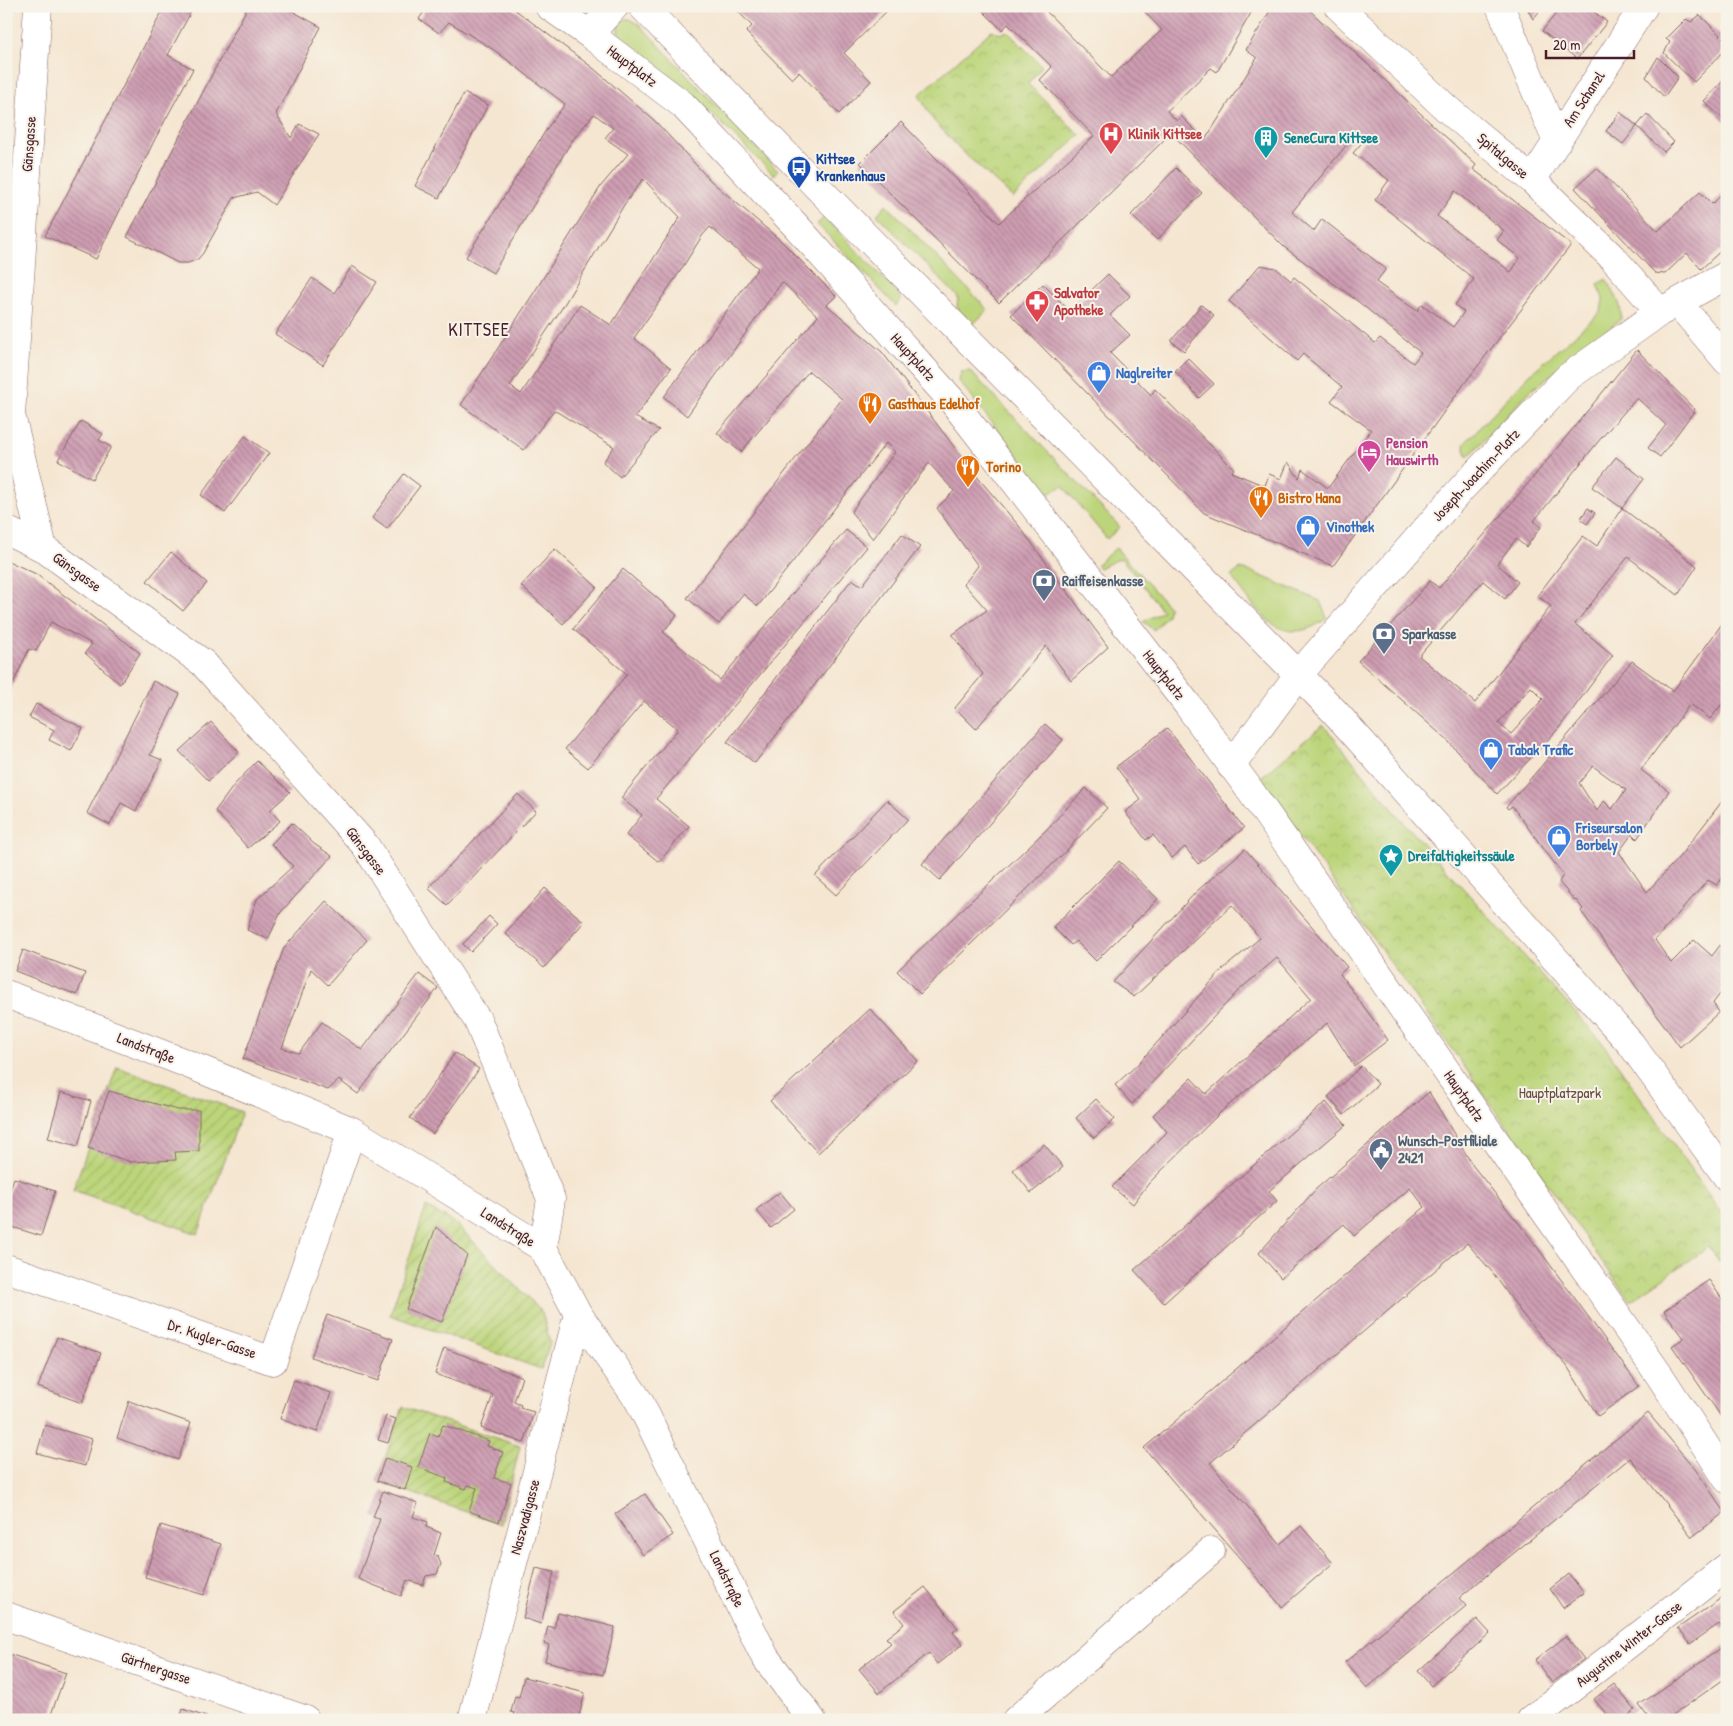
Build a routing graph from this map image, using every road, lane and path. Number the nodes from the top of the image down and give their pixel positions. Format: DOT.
graph roads {
  1 [pos="38,6"];
  2 [pos="549,6"];
  3 [pos="615,6"];
  4 [pos="642,6"];
  5 [pos="1338,6"];
  6 [pos="1500,6"];
  7 [pos="1644,6"];
  8 [pos="589,34"];
  9 [pos="1557,142"];
  10 [pos="1532,180"];
  11 [pos="1727,275"];
  12 [pos="1669,308"];
  13 [pos="1727,361"];
  14 [pos="8,419"];
  15 [pos="6,530"];
  16 [pos="43,548"];
  17 [pos="1298,675"];
  18 [pos="1231,766"];
  19 [pos="6,994"];
  20 [pos="352,1131"];
  21 [pos="1727,1177"];
  22 [pos="542,1248"];
  23 [pos="6,1268"];
  24 [pos="578,1314"];
  25 [pos="1727,1479"];
  26 [pos="1211,1550"];
  27 [pos="1727,1568"];
  28 [pos="6,1616"];
  29 [pos="306,1720"];
  30 [pos="472,1720"];
  31 [pos="812,1720"];
  32 [pos="1016,1720"];
  33 [pos="1531,1720"];
  1 -- 14 [label="street, Gänsgasse"];
  2 -- 8 [label="street, Hauptplatz"];
  3 -- 8 [label="street"];
  4 -- 17 [label="street"];
  5 -- 10 [label="street, Spitalgasse"];
  6 -- 9 [label="street, Am Schanzl"];
  7 -- 9 [label="street, Am Schanzl"];
  8 -- 18 [label="street, Hauptplatz"];
  9 -- 10 [label="street, Am Schanzl"];
  10 -- 12 [label="street, Spitalgasse"];
  11 -- 12 [label="street, Joseph-Joachim-Platz"];
  12 -- 13 [label="street, Spitalgasse"];
  12 -- 17 [label="street, Joseph-Joachim-Platz"];
  14 -- 16 [label="street, Gänsgasse"];
  15 -- 16 [label="street, Gänsgasse"];
  16 -- 22 [label="street, Gänsgasse"];
  17 -- 18 [label="street"];
  17 -- 21 [label="street"];
  18 -- 25 [label="street, Hauptplatz"];
  19 -- 20 [label="street, Landstraße"];
  20 -- 22 [label="street, Landstraße"];
  20 -- 23 [label="street, Dr. Kugler-Gasse"];
  22 -- 24 [label="street, Landstraße"];
  24 -- 30 [label="street, Naszvadigasse"];
  24 -- 31 [label="street, Landstraße"];
  26 -- 32 [label="street"];
  27 -- 33 [label="street, Augustine Winter-Gasse"];
  28 -- 29 [label="street, Gärtnergasse"];
}
